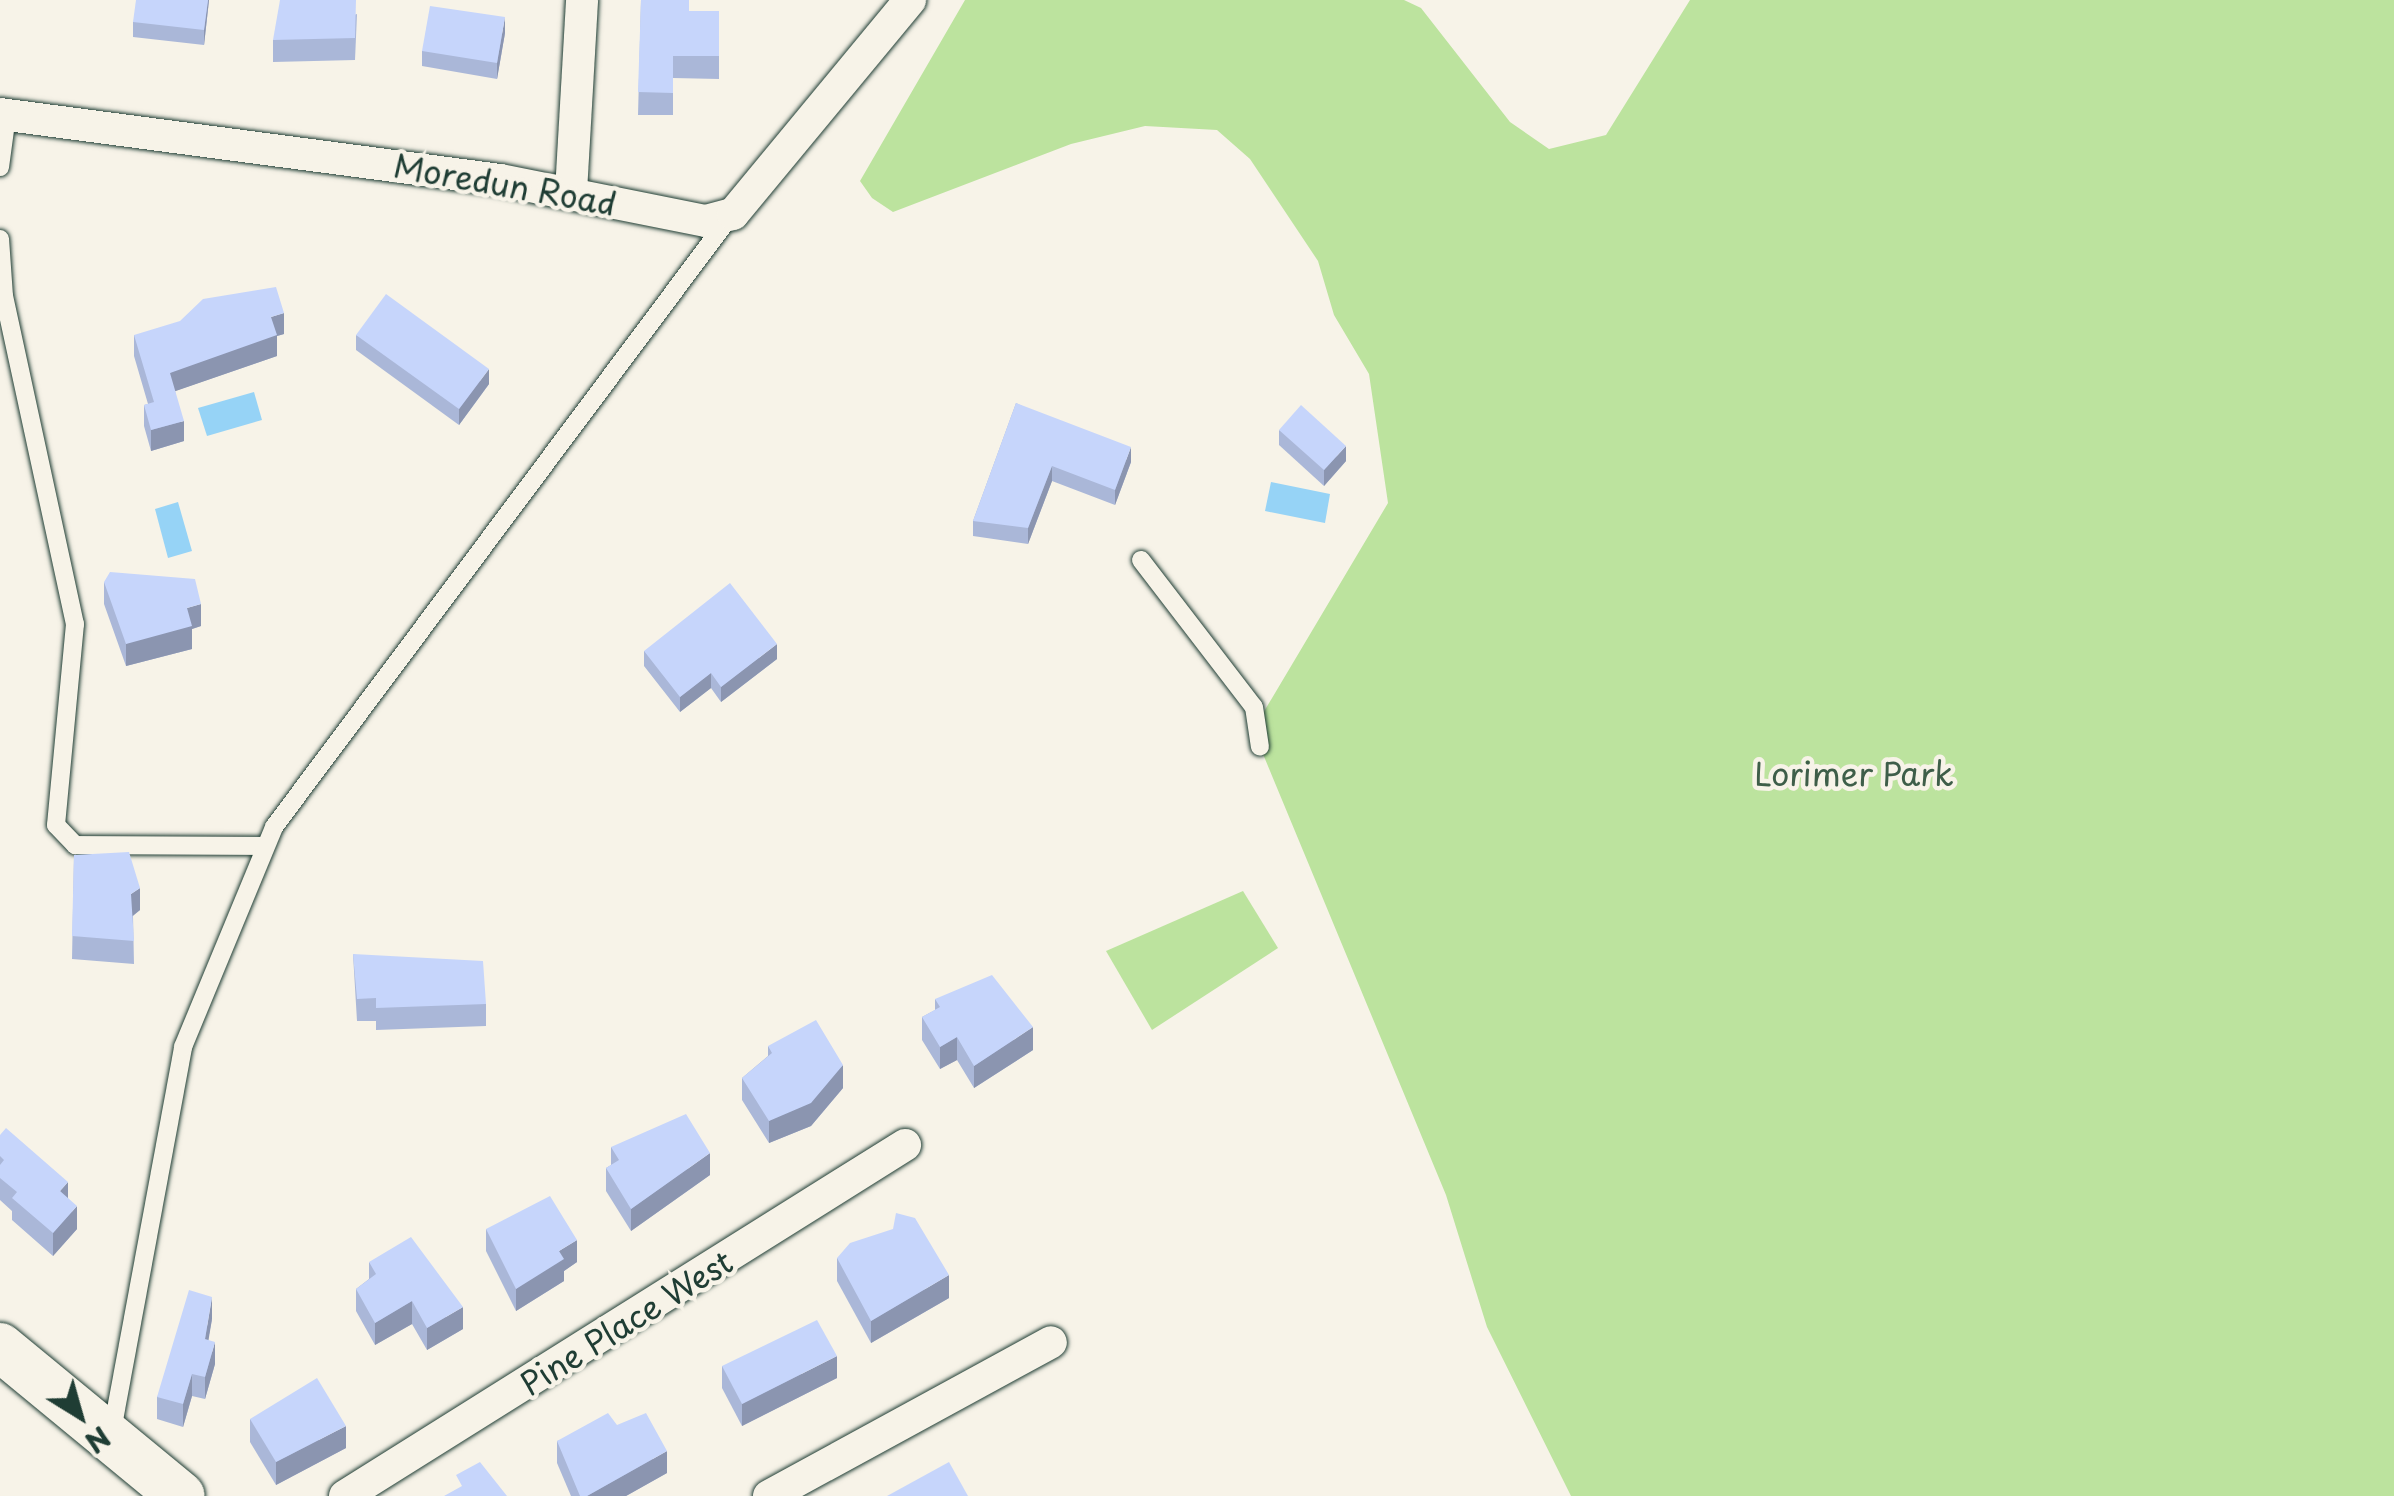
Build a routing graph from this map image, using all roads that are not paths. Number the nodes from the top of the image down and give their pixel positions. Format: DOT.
graph roads {
  1 [pos="582,0"];
  2 [pos="910,0"];
  3 [pos="4,115"];
  4 [pos="0,167"];
  5 [pos="570,192"];
  6 [pos="732,214"];
  7 [pos="0,239"];
  8 [pos="1141,560"];
  9 [pos="1260,747"];
  10 [pos="265,846"];
  11 [pos="905,1145"];
  12 [pos="1050,1342"];
  13 [pos="0,1346"];
  14 [pos="111,1437"];
  15 [pos="181,1496"];
  16 [pos="345,1496"];
  17 [pos="770,1496"];
  1 -- 5 [label="street"];
  2 -- 6 [label="street"];
  3 -- 4 [label="lane"];
  3 -- 5 [label="street, Moredun Road"];
  5 -- 6 [label="street, Moredun Road"];
  6 -- 10 [label="lane"];
  7 -- 10 [label="lane"];
  8 -- 9 [label="lane"];
  10 -- 14 [label="lane"];
  11 -- 16 [label="street, Pine Place West"];
  12 -- 17 [label="street"];
  13 -- 14 [label="street"];
  14 -- 15 [label="street"];
}
